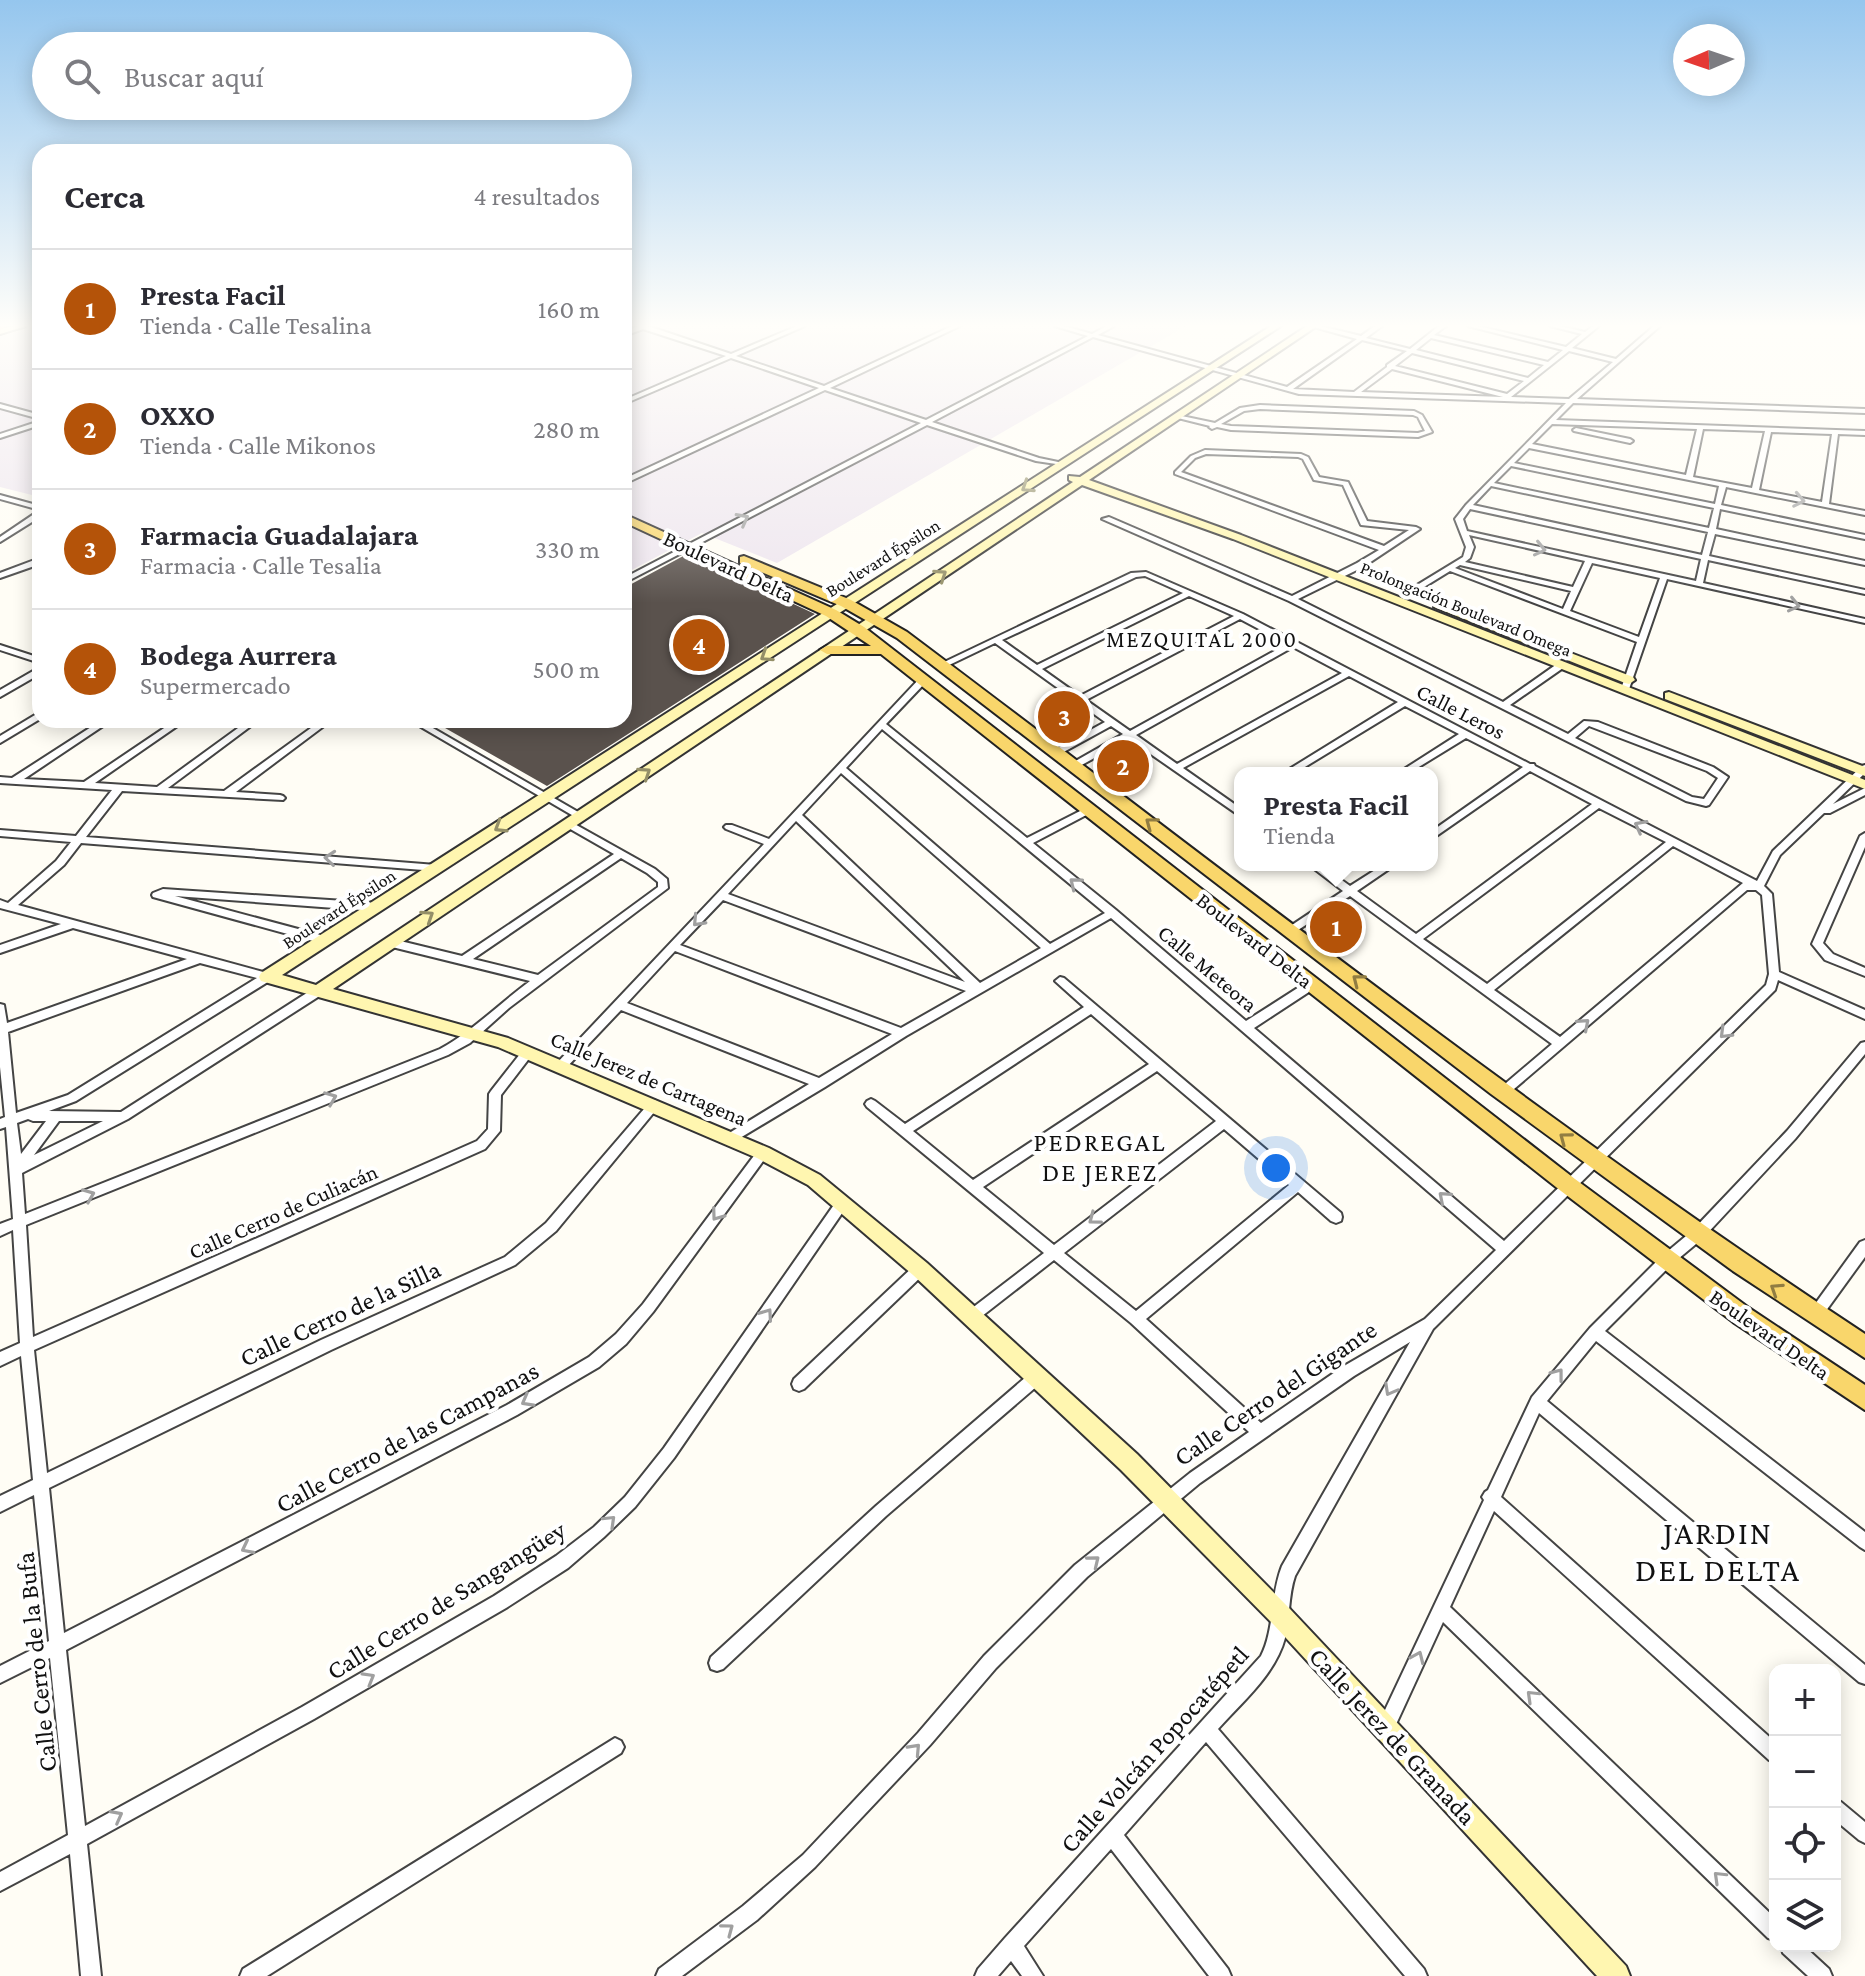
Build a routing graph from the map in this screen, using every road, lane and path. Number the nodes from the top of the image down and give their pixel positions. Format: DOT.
graph roads {
  1 [pos="760,418"];
  2 [pos="915,418"];
  3 [pos="933,418"];
  4 [pos="1133,418"];
  5 [pos="1176,418"];
  6 [pos="1189,418"];
  7 [pos="1199,418"];
  8 [pos="1228,418"];
  9 [pos="1421,418"];
  10 [pos="1556,418"];
  11 [pos="1737,418"];
  12 [pos="926,422"];
  13 [pos="1220,422"];
  14 [pos="1551,424"];
  15 [pos="32,426"];
  16 [pos="1212,427"];
  17 [pos="1636,427"];
  18 [pos="1700,429"];
  19 [pos="1734,430"];
  20 [pos="1768,432"];
  21 [pos="1835,433"];
  22 [pos="1865,433"];
  23 [pos="0,436"];
  24 [pos="1630,441"];
  25 [pos="1530,446"];
  26 [pos="1510,464"];
  27 [pos="1623,464"];
  28 [pos="1057,467"];
  29 [pos="632,478"];
  30 [pos="1084,478"];
  31 [pos="1689,478"];
  32 [pos="1489,484"];
  33 [pos="1723,484"];
  34 [pos="1755,491"];
  35 [pos="0,497"];
  36 [pos="1825,505"];
  37 [pos="1468,506"];
  38 [pos="1716,507"];
  39 [pos="32,508"];
  40 [pos="632,512"];
  41 [pos="1865,513"];
  42 [pos="32,516"];
  43 [pos="1106,519"];
  44 [pos="632,521"];
  45 [pos="1710,531"];
  46 [pos="1464,532"];
  47 [pos="4,534"];
  48 [pos="1865,537"];
  49 [pos="0,540"];
  50 [pos="695,544"];
  51 [pos="1384,549"];
  52 [pos="1705,558"];
  53 [pos="1589,560"];
  54 [pos="1460,563"];
  55 [pos="1865,563"];
  56 [pos="32,564"];
  57 [pos="1451,569"];
  58 [pos="1342,573"];
  59 [pos="0,576"];
  60 [pos="632,577"];
  61 [pos="1664,577"];
  62 [pos="1699,584"];
  63 [pos="1576,590"];
  64 [pos="1865,592"];
  65 [pos="1189,593"];
  66 [pos="1408,593"];
  67 [pos="1292,599"];
  68 [pos="846,603"];
  69 [pos="831,613"];
  70 [pos="1565,613"];
  71 [pos="1240,616"];
  72 [pos="876,619"];
  73 [pos="1865,621"];
  74 [pos="859,630"];
  75 [pos="996,640"];
  76 [pos="1642,641"];
  77 [pos="1293,644"];
  78 [pos="2,650"];
  79 [pos="827,650"];
  80 [pos="886,650"];
  81 [pos="32,659"];
  82 [pos="942,665"];
  83 [pos="1560,666"];
  84 [pos="1037,668"];
  85 [pos="1348,673"];
  86 [pos="32,675"];
  87 [pos="923,680"];
  88 [pos="1627,685"];
  89 [pos="0,694"];
  90 [pos="1081,699"];
  91 [pos="1405,702"];
  92 [pos="1503,706"];
  93 [pos="32,720"];
  94 [pos="1111,722"];
  95 [pos="882,725"];
  96 [pos="984,726"];
  97 [pos="96,728"];
  98 [pos="170,728"];
  99 [pos="244,728"];
  100 [pos="317,728"];
  101 [pos="427,728"];
  102 [pos="1466,734"];
  103 [pos="1130,735"];
  104 [pos="1569,738"];
  105 [pos="0,740"];
  106 [pos="1057,752"];
  107 [pos="1075,765"];
  108 [pos="1531,766"];
  109 [pos="1298,767"];
  110 [pos="1413,767"];
  111 [pos="1177,768"];
  112 [pos="841,769"];
  113 [pos="1862,775"];
  114 [pos="0,780"];
  115 [pos="14,781"];
  116 [pos="85,786"];
  117 [pos="119,788"];
  118 [pos="157,791"];
  119 [pos="1865,791"];
  120 [pos="227,794"];
  121 [pos="280,798"];
  122 [pos="546,798"];
  123 [pos="1599,803"];
  124 [pos="1234,806"];
  125 [pos="1089,810"];
  126 [pos="797,816"];
  127 [pos="1816,817"];
  128 [pos="574,820"];
  129 [pos="729,827"];
  130 [pos="1438,832"];
  131 [pos="0,833"];
  132 [pos="1865,836"];
  133 [pos="80,840"];
  134 [pos="771,843"];
  135 [pos="1025,843"];
  136 [pos="1671,843"];
  137 [pos="621,854"];
  138 [pos="436,868"];
  139 [pos="1322,871"];
  140 [pos="1381,871"];
  141 [pos="1759,887"];
  142 [pos="1351,892"];
  143 [pos="722,896"];
  144 [pos="5,905"];
  145 [pos="375,907"];
  146 [pos="1112,913"];
  147 [pos="74,924"];
  148 [pos="1291,929"];
  149 [pos="1416,939"];
  150 [pos="324,940"];
  151 [pos="388,942"];
  152 [pos="674,947"];
  153 [pos="0,949"];
  154 [pos="1049,949"];
  155 [pos="200,958"];
  156 [pos="464,960"];
  157 [pos="1865,972"];
  158 [pos="1774,974"];
  159 [pos="267,977"];
  160 [pos="540,979"];
  161 [pos="1060,981"];
  162 [pos="1311,985"];
  163 [pos="978,990"];
  164 [pos="1487,990"];
  165 [pos="317,992"];
  166 [pos="620,1005"];
  167 [pos="0,1008"];
  168 [pos="1091,1008"];
  169 [pos="1865,1015"];
  170 [pos="1246,1027"];
  171 [pos="1,1030"];
  172 [pos="902,1033"];
  173 [pos="473,1034"];
  174 [pos="1561,1044"];
  175 [pos="1865,1046"];
  176 [pos="528,1052"];
  177 [pos="1157,1065"];
  178 [pos="560,1067"];
  179 [pos="821,1084"];
  180 [pos="1503,1092"];
  181 [pos="871,1104"];
  182 [pos="654,1105"];
  183 [pos="31,1116"];
  184 [pos="124,1116"];
  185 [pos="54,1119"];
  186 [pos="5,1122"];
  187 [pos="1224,1122"];
  188 [pos="906,1130"];
  189 [pos="730,1139"];
  190 [pos="763,1153"];
  191 [pos="1596,1161"];
  192 [pos="16,1170"];
  193 [pos="1298,1185"];
  194 [pos="1568,1185"];
  195 [pos="974,1186"];
  196 [pos="843,1203"];
  197 [pos="1336,1217"];
  198 [pos="17,1224"];
  199 [pos="0,1230"];
  200 [pos="1697,1235"];
  201 [pos="1865,1246"];
  202 [pos="1503,1248"];
  203 [pos="1052,1251"];
  204 [pos="1667,1260"];
  205 [pos="920,1269"];
  206 [pos="1815,1315"];
  207 [pos="972,1316"];
  208 [pos="1136,1319"];
  209 [pos="1430,1323"];
  210 [pos="1595,1332"];
  211 [pos="27,1347"];
  212 [pos="1865,1347"];
  213 [pos="0,1359"];
  214 [pos="1038,1376"];
  215 [pos="799,1384"];
  216 [pos="1865,1399"];
  217 [pos="1537,1402"];
  218 [pos="1260,1432"];
  219 [pos="42,1484"];
  220 [pos="1490,1497"];
  221 [pos="1167,1500"];
  222 [pos="0,1504"];
  223 [pos="1865,1542"];
  224 [pos="1440,1608"];
  225 [pos="1282,1617"];
  226 [pos="58,1645"];
  227 [pos="717,1663"];
  228 [pos="0,1675"];
  229 [pos="1865,1676"];
  230 [pos="1386,1728"];
  231 [pos="1208,1731"];
  232 [pos="615,1747"];
  233 [pos="1769,1749"];
  234 [pos="1841,1813"];
  235 [pos="1865,1834"];
  236 [pos="1113,1836"];
  237 [pos="78,1838"];
  238 [pos="0,1882"];
  239 [pos="1769,1925"];
  240 [pos="1012,1945"];
  241 [pos="1796,1952"];
  242 [pos="91,1976"];
  243 [pos="250,1976"];
  244 [pos="666,1976"];
  245 [pos="985,1976"];
  246 [pos="1033,1976"];
  247 [pos="1221,1976"];
  248 [pos="1417,1976"];
  249 [pos="1616,1976"];
  250 [pos="1822,1976"];
  1 -- 29 [label="street"];
  2 -- 12 [label="street"];
  3 -- 12 [label="street"];
  4 -- 28 [label="street, Boulevard Épsilon"];
  5 -- 30 [label="street"];
  6 -- 16 [label="street"];
  7 -- 13 [label="street"];
  8 -- 13 [label="street"];
  9 -- 16 [label="street"];
  10 -- 14 [label="street"];
  11 -- 19 [label="street"];
  12 -- 28 [label="street"];
  50 -- 12 [label="street, one-way"];
  13 -- 16 [label="street"];
  14 -- 17 [label="street"];
  14 -- 24 [label="street"];
  14 -- 25 [label="street"];
  15 -- 23 [label="street"];
  17 -- 18 [label="street"];
  17 -- 24 [label="street"];
  18 -- 19 [label="street"];
  18 -- 31 [label="street"];
  19 -- 20 [label="street"];
  20 -- 21 [label="street"];
  20 -- 34 [label="street"];
  21 -- 22 [label="street"];
  21 -- 36 [label="street"];
  24 -- 27 [label="street"];
  25 -- 26 [label="street"];
  25 -- 27 [label="street"];
  26 -- 32 [label="street"];
  26 -- 38 [label="street"];
  27 -- 31 [label="street"];
  28 -- 30 [label="street, Prolongación Boulevard Omega"];
  28 -- 68 [label="street, Boulevard Épsilon, one-way"];
  30 -- 58 [label="street, Prolongación Boulevard Omega"];
  72 -- 30 [label="street, one-way"];
  31 -- 33 [label="street"];
  32 -- 37 [label="street"];
  32 -- 45 [label="street"];
  33 -- 34 [label="street"];
  33 -- 38 [label="street"];
  34 -- 36 [label="street, one-way"];
  35 -- 39 [label="street"];
  36 -- 41 [label="street"];
  37 -- 46 [label="street"];
  37 -- 52 [label="street"];
  38 -- 45 [label="street"];
  38 -- 48 [label="street"];
  40 -- 50 [label="main road, Boulevard Delta"];
  42 -- 47 [label="street"];
  43 -- 67 [label="street"];
  44 -- 50 [label="main road, Boulevard Delta"];
  45 -- 52 [label="street"];
  45 -- 55 [label="street"];
  46 -- 53 [label="street, one-way"];
  46 -- 54 [label="street"];
  47 -- 49 [label="street"];
  50 -- 60 [label="street"];
  50 -- 68 [label="main road, Boulevard Delta"];
  50 -- 69 [label="main road, Boulevard Delta"];
  51 -- 51 [label="street"];
  51 -- 58 [label="street"];
  52 -- 62 [label="street"];
  52 -- 64 [label="street"];
  53 -- 61 [label="street"];
  53 -- 63 [label="street"];
  54 -- 57 [label="street"];
  54 -- 63 [label="street"];
  56 -- 59 [label="street"];
  57 -- 66 [label="street"];
  57 -- 70 [label="street"];
  58 -- 66 [label="street, Prolongación Boulevard Omega"];
  58 -- 67 [label="street"];
  58 -- 83 [label="street, Prolongación Boulevard Omega"];
  61 -- 62 [label="street"];
  61 -- 76 [label="street"];
  62 -- 73 [label="street, one-way"];
  63 -- 70 [label="street"];
  65 -- 71 [label="street, Calle Leros"];
  65 -- 75 [label="street, Calle Leros"];
  65 -- 84 [label="street"];
  66 -- 88 [label="street, Prolongación Boulevard Omega"];
  67 -- 92 [label="street"];
  68 -- 69 [label="street, Boulevard Épsilon"];
  68 -- 72 [label="main road, Boulevard Delta"];
  69 -- 74 [label="main road, Boulevard Delta"];
  69 -- 122 [label="street, Boulevard Épsilon, one-way"];
  70 -- 76 [label="street"];
  71 -- 77 [label="street, Calle Leros"];
  71 -- 90 [label="street"];
  72 -- 74 [label="street"];
  72 -- 82 [label="main road, Boulevard Delta"];
  74 -- 79 [label="street"];
  74 -- 80 [label="main road, Boulevard Delta"];
  75 -- 82 [label="street"];
  75 -- 84 [label="street"];
  76 -- 88 [label="street"];
  77 -- 85 [label="street, Calle Leros"];
  77 -- 103 [label="street"];
  78 -- 81 [label="street"];
  79 -- 80 [label="main road"];
  128 -- 79 [label="street, one-way"];
  80 -- 87 [label="main road, Boulevard Delta"];
  82 -- 106 [label="main road, Boulevard Delta"];
  83 -- 88 [label="street, Prolongación Boulevard Omega"];
  83 -- 92 [label="street"];
  84 -- 90 [label="street"];
  85 -- 91 [label="street, Calle Leros"];
  85 -- 111 [label="street"];
  86 -- 89 [label="street"];
  87 -- 95 [label="street"];
  87 -- 96 [label="main road, Boulevard Delta"];
  88 -- 113 [label="street, Prolongación Boulevard Omega"];
  90 -- 94 [label="street"];
  91 -- 102 [label="street, Calle Leros"];
  91 -- 109 [label="street"];
  92 -- 104 [label="street"];
  93 -- 105 [label="street"];
  94 -- 103 [label="street"];
  94 -- 106 [label="street"];
  95 -- 112 [label="street"];
  95 -- 135 [label="street, Calle Meteora"];
  96 -- 107 [label="main road"];
  96 -- 125 [label="main road, Boulevard Delta"];
  97 -- 115 [label="street"];
  98 -- 116 [label="street"];
  99 -- 118 [label="street"];
  100 -- 120 [label="street"];
  101 -- 122 [label="street"];
  102 -- 108 [label="street, Calle Leros"];
  102 -- 110 [label="street"];
  103 -- 107 [label="street"];
  103 -- 111 [label="street"];
  104 -- 104 [label="street"];
  106 -- 107 [label="main road, Boulevard Delta"];
  148 -- 107 [label="main road, Boulevard Delta, one-way"];
  108 -- 123 [label="street, Calle Leros"];
  108 -- 130 [label="street"];
  111 -- 124 [label="street"];
  112 -- 126 [label="street"];
  112 -- 154 [label="street"];
  113 -- 127 [label="street"];
  114 -- 115 [label="street"];
  115 -- 116 [label="street"];
  116 -- 117 [label="street"];
  117 -- 118 [label="street"];
  117 -- 133 [label="street"];
  118 -- 120 [label="street"];
  119 -- 127 [label="street"];
  120 -- 121 [label="street"];
  122 -- 128 [label="street"];
  122 -- 138 [label="street, Boulevard Épsilon, one-way"];
  136 -- 123 [label="street, Calle Leros, one-way"];
  123 -- 149 [label="street"];
  125 -- 135 [label="street"];
  125 -- 162 [label="main road, Boulevard Delta"];
  126 -- 134 [label="street"];
  126 -- 163 [label="street"];
  127 -- 141 [label="street"];
  128 -- 137 [label="street"];
  151 -- 128 [label="street, one-way"];
  129 -- 134 [label="street"];
  131 -- 133 [label="street"];
  132 -- 157 [label="street"];
  138 -- 133 [label="street, one-way"];
  133 -- 144 [label="street"];
  134 -- 143 [label="street"];
  146 -- 135 [label="street, Calle Meteora, one-way"];
  136 -- 141 [label="street, Calle Leros"];
  136 -- 164 [label="street"];
  137 -- 156 [label="street"];
  137 -- 160 [label="street"];
  138 -- 145 [label="street, Boulevard Épsilon"];
  139 -- 142 [label="street"];
  140 -- 142 [label="street"];
  141 -- 158 [label="street"];
  174 -- 141 [label="street, one-way"];
  142 -- 148 [label="street"];
  142 -- 149 [label="street"];
  143 -- 152 [label="street, one-way"];
  143 -- 163 [label="street"];
  144 -- 147 [label="street, Calle Jerez de Cartagena"];
  145 -- 150 [label="street, Boulevard Épsilon"];
  145 -- 150 [label="street"];
  146 -- 154 [label="street"];
  146 -- 170 [label="street, Calle Meteora"];
  147 -- 153 [label="street"];
  147 -- 155 [label="street, Calle Jerez de Cartagena"];
  180 -- 148 [label="main road, Boulevard Delta, one-way"];
  149 -- 164 [label="street"];
  150 -- 159 [label="street, Boulevard Épsilon"];
  151 -- 156 [label="street"];
  151 -- 165 [label="street"];
  152 -- 166 [label="street"];
  152 -- 172 [label="street"];
  154 -- 163 [label="street"];
  155 -- 159 [label="street, Calle Jerez de Cartagena"];
  155 -- 171 [label="street"];
  156 -- 160 [label="street"];
  158 -- 169 [label="street"];
  158 -- 191 [label="street, Calle Cerro del Gigante, one-way"];
  159 -- 165 [label="street, Calle Jerez de Cartagena"];
  159 -- 183 [label="street"];
  160 -- 173 [label="street"];
  161 -- 168 [label="street"];
  162 -- 170 [label="street"];
  162 -- 194 [label="main road, Boulevard Delta"];
  163 -- 172 [label="street"];
  164 -- 174 [label="street"];
  165 -- 173 [label="street, Calle Jerez de Cartagena"];
  165 -- 184 [label="street"];
  166 -- 178 [label="street"];
  166 -- 179 [label="street"];
  167 -- 171 [label="street, Calle Cerro de la Bufa"];
  168 -- 177 [label="street"];
  168 -- 188 [label="street"];
  202 -- 170 [label="street, Calle Meteora, one-way"];
  171 -- 186 [label="street, Calle Cerro de la Bufa"];
  172 -- 179 [label="street"];
  173 -- 176 [label="street, Calle Jerez de Cartagena"];
  198 -- 173 [label="street, one-way"];
  174 -- 180 [label="street"];
  175 -- 200 [label="street"];
  176 -- 178 [label="street, Calle Jerez de Cartagena"];
  176 -- 211 [label="street, Calle Cerro de Culiacán"];
  177 -- 187 [label="street"];
  177 -- 195 [label="street"];
  178 -- 182 [label="street, Calle Jerez de Cartagena"];
  179 -- 189 [label="street"];
  191 -- 180 [label="main road, Boulevard Delta, one-way"];
  181 -- 188 [label="street"];
  182 -- 189 [label="street, Calle Jerez de Cartagena"];
  182 -- 219 [label="street, Calle Cerro de la Silla"];
  183 -- 185 [label="street"];
  183 -- 186 [label="street"];
  184 -- 185 [label="street"];
  184 -- 192 [label="street"];
  185 -- 192 [label="street"];
  186 -- 192 [label="street, Calle Cerro de la Bufa"];
  187 -- 193 [label="street"];
  187 -- 203 [label="street, one-way"];
  188 -- 195 [label="street"];
  189 -- 190 [label="street, Calle Jerez de Cartagena"];
  190 -- 196 [label="street, Calle Jerez de Cartagena"];
  190 -- 226 [label="street, Calle Cerro de las Campanas, one-way"];
  191 -- 194 [label="street, Calle Cerro del Gigante"];
  191 -- 200 [label="main road, Boulevard Delta"];
  192 -- 198 [label="street, Calle Cerro de la Bufa"];
  193 -- 197 [label="street"];
  193 -- 208 [label="street"];
  194 -- 202 [label="street, Calle Cerro del Gigante"];
  194 -- 204 [label="main road, Boulevard Delta"];
  195 -- 203 [label="street"];
  196 -- 205 [label="street, Calle Jerez de Cartagena"];
  237 -- 196 [label="street, Calle Cerro de Sangangüey, one-way"];
  198 -- 199 [label="street"];
  198 -- 211 [label="street, Calle Cerro de la Bufa"];
  200 -- 204 [label="street"];
  206 -- 200 [label="main road, Boulevard Delta, one-way"];
  201 -- 206 [label="street"];
  202 -- 209 [label="street, Calle Cerro del Gigante"];
  203 -- 207 [label="street"];
  203 -- 208 [label="street"];
  204 -- 210 [label="street"];
  204 -- 216 [label="main road, Boulevard Delta"];
  205 -- 207 [label="street, Calle Jerez de Cartagena"];
  205 -- 215 [label="street"];
  206 -- 212 [label="main road, Boulevard Delta"];
  207 -- 214 [label="street, Calle Jerez de Cartagena"];
  208 -- 218 [label="street"];
  209 -- 218 [label="street, Calle Cerro del Gigante"];
  209 -- 225 [label="street, Calle Volcán Popocatépetl, one-way"];
  217 -- 210 [label="street, one-way"];
  210 -- 223 [label="street"];
  211 -- 213 [label="street, Calle Cerro de Culiacán"];
  211 -- 219 [label="street, Calle Cerro de la Bufa"];
  214 -- 221 [label="street, Calle Jerez de Cartagena"];
  214 -- 227 [label="street"];
  217 -- 220 [label="street"];
  217 -- 229 [label="street"];
  218 -- 221 [label="street, Calle Cerro del Gigante"];
  219 -- 222 [label="street, Calle Cerro de la Silla"];
  219 -- 226 [label="street, Calle Cerro de la Bufa"];
  220 -- 224 [label="street"];
  220 -- 233 [label="street"];
  221 -- 225 [label="street, Calle Jerez de Granada"];
  244 -- 221 [label="street, Calle Cerro del Gigante, one-way"];
  230 -- 224 [label="street, one-way"];
  239 -- 224 [label="street, one-way"];
  225 -- 230 [label="street, Calle Jerez de Granada"];
  225 -- 231 [label="street, Calle Volcán Popocatépetl"];
  226 -- 228 [label="street, Calle Cerro de las Campanas"];
  226 -- 237 [label="street, Calle Cerro de la Bufa"];
  230 -- 249 [label="street, Calle Jerez de Granada"];
  231 -- 236 [label="street, Calle Volcán Popocatépetl"];
  231 -- 248 [label="street"];
  232 -- 243 [label="street"];
  234 -- 235 [label="street"];
  236 -- 240 [label="street, Calle Volcán Popocatépetl"];
  236 -- 247 [label="street"];
  237 -- 238 [label="street, Calle Cerro de Sangangüey"];
  237 -- 242 [label="street, Calle Cerro de la Bufa"];
  240 -- 245 [label="street, Calle Volcán Popocatépetl"];
  240 -- 246 [label="street"];
  241 -- 250 [label="street"];
}
